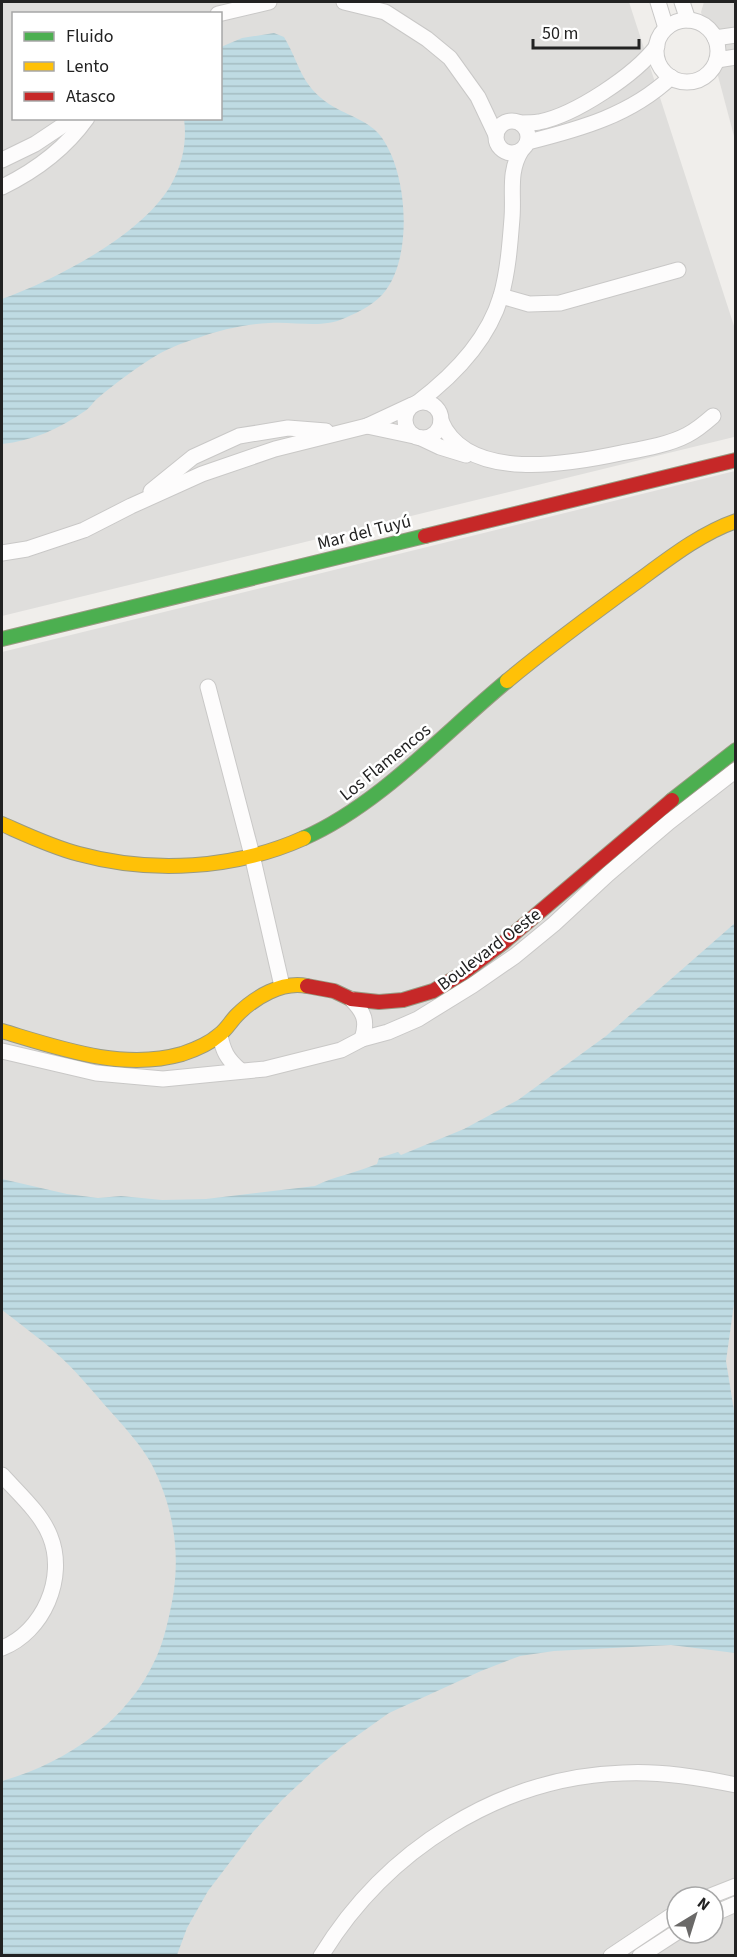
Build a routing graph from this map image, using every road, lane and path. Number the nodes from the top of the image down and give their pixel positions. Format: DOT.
graph roads {
  1 [pos="269,2"];
  2 [pos="344,2"];
  3 [pos="658,2"];
  4 [pos="682,2"];
  5 [pos="222,13"];
  6 [pos="688,20"];
  7 [pos="666,28"];
  8 [pos="735,35"];
  9 [pos="715,38"];
  10 [pos="657,46"];
  11 [pos="735,57"];
  12 [pos="717,60"];
  13 [pos="671,77"];
  14 [pos="478,97"];
  15 [pos="595,97"];
  16 [pos="610,117"];
  17 [pos="71,120"];
  18 [pos="86,120"];
  19 [pos="518,122"];
  20 [pos="498,142"];
  21 [pos="35,144"];
  22 [pos="525,147"];
  23 [pos="47,159"];
  24 [pos="2,160"];
  25 [pos="512,183"];
  26 [pos="2,187"];
  27 [pos="678,270"];
  28 [pos="501,296"];
  29 [pos="447,380"];
  30 [pos="414,404"];
  31 [pos="713,416"];
  32 [pos="440,419"];
  33 [pos="367,426"];
  34 [pos="270,430"];
  35 [pos="340,433"];
  36 [pos="418,437"];
  37 [pos="275,449"];
  38 [pos="193,457"];
  39 [pos="478,457"];
  40 [pos="735,460"];
  41 [pos="202,474"];
  42 [pos="131,506"];
  43 [pos="735,521"];
  44 [pos="2,553"];
  45 [pos="2,639"];
  46 [pos="208,687"];
  47 [pos="735,750"];
  48 [pos="735,770"];
  49 [pos="681,792"];
  50 [pos="690,805"];
  51 [pos="2,824"];
  52 [pos="252,855"];
  53 [pos="504,942"];
  54 [pos="514,956"];
  55 [pos="282,986"];
  56 [pos="351,999"];
  57 [pos="2,1032"];
  58 [pos="220,1035"];
  59 [pos="362,1039"];
  60 [pos="66,1050"];
  61 [pos="2,1052"];
  62 [pos="62,1066"];
  63 [pos="240,1070"];
  64 [pos="2,1475"];
  65 [pos="2,1648"];
  66 [pos="735,1785"];
  67 [pos="665,1920"];
  68 [pos="665,1940"];
  69 [pos="321,1956"];
  70 [pos="611,1956"];
  71 [pos="640,1956"];
  1 -- 5 [label="street"];
  2 -- 14 [label="street"];
  3 -- 7 [label="street"];
  4 -- 6 [label="street"];
  6 -- 7 [label="street"];
  6 -- 9 [label="street"];
  7 -- 10 [label="street"];
  8 -- 9 [label="street"];
  9 -- 12 [label="street"];
  10 -- 13 [label="street"];
  10 -- 15 [label="street"];
  11 -- 12 [label="street"];
  12 -- 13 [label="street"];
  13 -- 16 [label="street"];
  14 -- 19 [label="street"];
  14 -- 20 [label="street"];
  15 -- 16 [label="street"];
  15 -- 19 [label="street"];
  16 -- 22 [label="street"];
  17 -- 21 [label="street"];
  18 -- 23 [label="street"];
  19 -- 20 [label="street"];
  19 -- 22 [label="street"];
  20 -- 22 [label="street"];
  20 -- 25 [label="street"];
  21 -- 23 [label="street"];
  21 -- 24 [label="street"];
  22 -- 25 [label="street"];
  23 -- 26 [label="street"];
  25 -- 28 [label="street"];
  27 -- 28 [label="street"];
  28 -- 29 [label="street"];
  29 -- 30 [label="street"];
  29 -- 32 [label="street"];
  30 -- 32 [label="street"];
  30 -- 33 [label="street"];
  30 -- 36 [label="street"];
  31 -- 39 [label="street"];
  32 -- 36 [label="street"];
  32 -- 39 [label="street"];
  33 -- 35 [label="street"];
  33 -- 36 [label="street"];
  34 -- 35 [label="street"];
  34 -- 37 [label="street"];
  34 -- 38 [label="street"];
  35 -- 37 [label="street"];
  36 -- 39 [label="street"];
  37 -- 41 [label="street"];
  38 -- 41 [label="street"];
  38 -- 42 [label="street"];
  40 -- 45 [label="street, Mar del Tuyú"];
  41 -- 42 [label="street"];
  42 -- 44 [label="street"];
  43 -- 52 [label="street, Los Flamencos"];
  46 -- 52 [label="street"];
  47 -- 49 [label="street, Boulevard Oeste"];
  48 -- 50 [label="street, Boulevard Oeste"];
  49 -- 50 [label="street"];
  49 -- 53 [label="street, Boulevard Oeste"];
  50 -- 54 [label="street, Boulevard Oeste"];
  51 -- 52 [label="street, Los Flamencos"];
  52 -- 55 [label="street"];
  53 -- 54 [label="street"];
  53 -- 56 [label="street, Boulevard Oeste"];
  54 -- 59 [label="street, Boulevard Oeste"];
  55 -- 56 [label="street, Boulevard Oeste"];
  55 -- 58 [label="street, Boulevard Oeste"];
  56 -- 59 [label="street"];
  57 -- 60 [label="street, Boulevard Oeste"];
  58 -- 60 [label="street, Boulevard Oeste"];
  58 -- 63 [label="street"];
  59 -- 63 [label="street, Boulevard Oeste"];
  60 -- 62 [label="street"];
  61 -- 62 [label="street, Boulevard Oeste"];
  62 -- 63 [label="street, Boulevard Oeste"];
  64 -- 65 [label="street"];
  66 -- 69 [label="street"];
  67 -- 70 [label="street"];
  68 -- 71 [label="street"];
}
